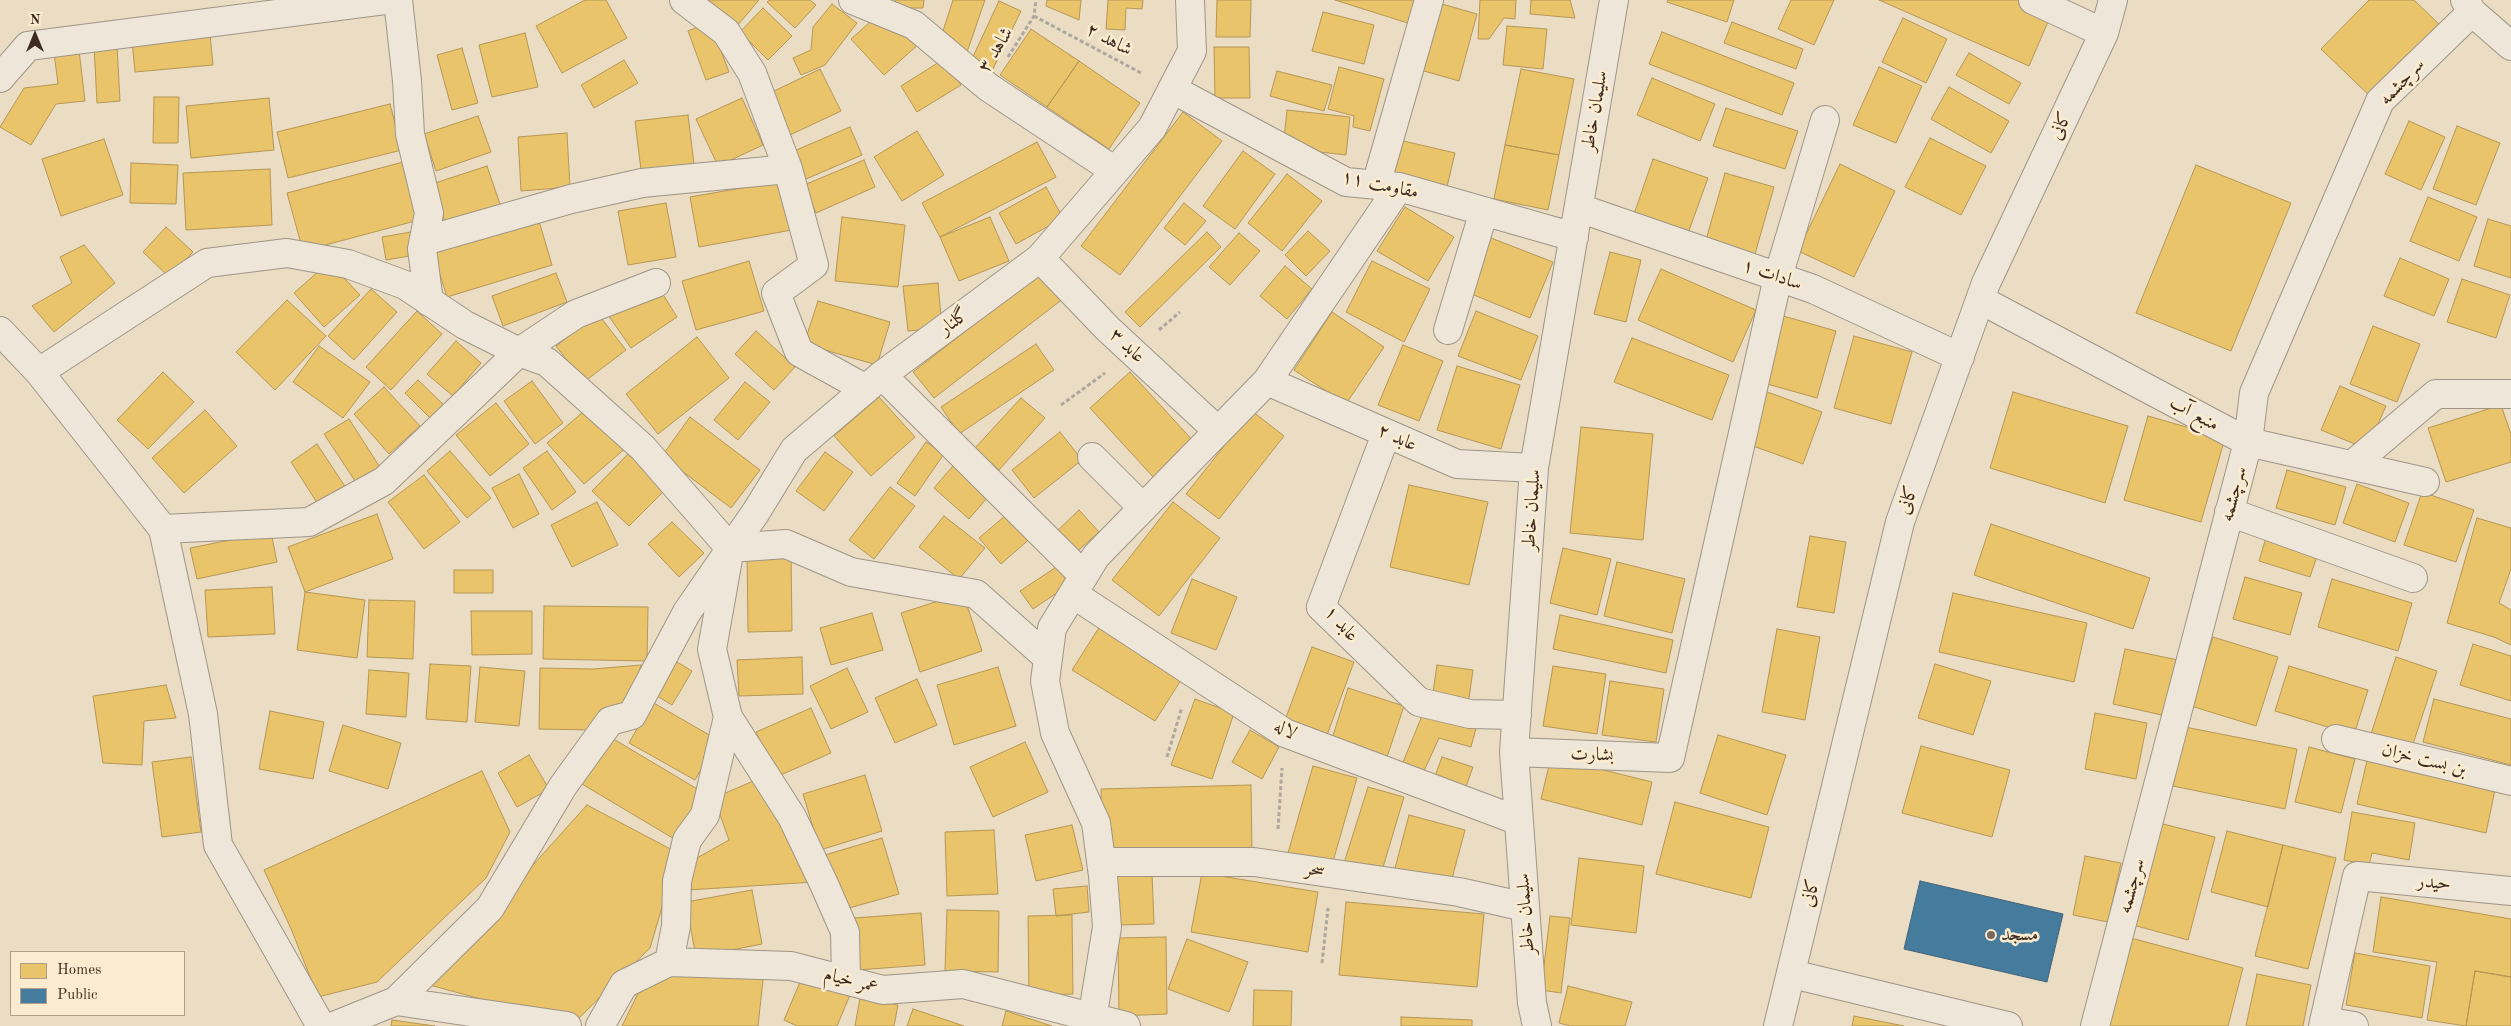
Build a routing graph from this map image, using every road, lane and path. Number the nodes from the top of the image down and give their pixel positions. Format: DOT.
graph roads {
  1 [pos="386,0"];
  2 [pos="398,0"];
  3 [pos="684,0"];
  4 [pos="853,0"];
  5 [pos="1036,0"];
  6 [pos="1190,0"];
  7 [pos="1429,0"];
  8 [pos="2033,0"];
  9 [pos="2113,0"];
  10 [pos="2468,6"];
  11 [pos="1608,7"];
  12 [pos="1034,16"];
  13 [pos="2104,33"];
  14 [pos="2511,46"];
  15 [pos="0,78"];
  16 [pos="988,87"];
  17 [pos="1172,89"];
  18 [pos="1825,120"];
  19 [pos="788,169"];
  20 [pos="1115,171"];
  21 [pos="1388,186"];
  22 [pos="1579,208"];
  23 [pos="1484,211"];
  24 [pos="1574,237"];
  25 [pos="424,241"];
  26 [pos="1040,258"];
  27 [pos="1778,278"];
  28 [pos="656,284"];
  29 [pos="1981,300"];
  30 [pos="429,302"];
  31 [pos="1448,330"];
  32 [pos="0,331"];
  33 [pos="519,352"];
  34 [pos="1133,352"];
  35 [pos="1960,357"];
  36 [pos="39,372"];
  37 [pos="1267,381"];
  38 [pos="874,382"];
  39 [pos="2511,394"];
  40 [pos="1062,405"];
  41 [pos="1218,431"];
  42 [pos="1386,434"];
  43 [pos="2248,442"];
  44 [pos="1092,457"];
  45 [pos="2352,465"];
  46 [pos="1534,468"];
  47 [pos="2425,482"];
  48 [pos="1143,508"];
  49 [pos="2229,512"];
  50 [pos="163,529"];
  51 [pos="730,548"];
  52 [pos="2413,578"];
  53 [pos="1079,585"];
  54 [pos="1048,658"];
  55 [pos="1193,673"];
  56 [pos="1517,715"];
  57 [pos="728,717"];
  58 [pos="1285,733"];
  59 [pos="2336,739"];
  60 [pos="1514,752"];
  61 [pos="1167,757"];
  62 [pos="2511,782"];
  63 [pos="1519,821"];
  64 [pos="1101,862"];
  65 [pos="1275,865"];
  66 [pos="1332,873"];
  67 [pos="2510,884"];
  68 [pos="1525,907"];
  69 [pos="669,962"];
  70 [pos="1322,963"];
  71 [pos="1792,974"];
  72 [pos="846,980"];
  73 [pos="396,1001"];
  74 [pos="1092,1022"];
  75 [pos="2324,1024"];
  76 [pos="321,1026"];
  77 [pos="334,1026"];
  78 [pos="567,1026"];
  79 [pos="600,1026"];
  80 [pos="1126,1026"];
  81 [pos="1537,1026"];
  82 [pos="1778,1026"];
  83 [pos="2008,1026"];
  84 [pos="2095,1026"];
  85 [pos="2354,1026"];
  1 -- 15 [label="street"];
  2 -- 25 [label="street"];
  3 -- 19 [label="street"];
  4 -- 16 [label="street"];
  5 -- 12 [label="path, شاهد ۳"];
  6 -- 17 [label="street, گلنار"];
  7 -- 21 [label="street"];
  8 -- 13 [label="street"];
  9 -- 13 [label="street, کانی"];
  10 -- 14 [label="street"];
  10 -- 43 [label="street, سرچشمه"];
  11 -- 22 [label="street, سلیمان خاطر"];
  12 -- 16 [label="path, شاهد ۳"];
  12 -- 17 [label="path, شاهد ۲"];
  13 -- 29 [label="street, کانی"];
  16 -- 20 [label="street"];
  17 -- 20 [label="street, گلنار"];
  17 -- 21 [label="street, مقاومت ۱۱"];
  18 -- 27 [label="street"];
  19 -- 25 [label="street"];
  19 -- 38 [label="street, لاله"];
  20 -- 26 [label="street, گلنار"];
  21 -- 23 [label="street, مقاومت ۱۱"];
  21 -- 37 [label="street"];
  22 -- 24 [label="street, سلیمان خاطر"];
  22 -- 27 [label="street, سادات ۱"];
  23 -- 24 [label="street, مقاومت ۱۱"];
  23 -- 31 [label="street"];
  24 -- 46 [label="street, سلیمان خاطر"];
  25 -- 30 [label="street"];
  26 -- 34 [label="street, عابد ۳"];
  26 -- 38 [label="street, گلنار"];
  27 -- 35 [label="street, سادات ۱"];
  27 -- 60 [label="street, بشارت"];
  28 -- 33 [label="street"];
  29 -- 35 [label="street, کانی"];
  29 -- 43 [label="street, منبع آب"];
  30 -- 33 [label="street"];
  30 -- 36 [label="street"];
  32 -- 36 [label="street"];
  33 -- 50 [label="street"];
  33 -- 51 [label="street"];
  34 -- 40 [label="path"];
  34 -- 41 [label="street, عابد ۳"];
  35 -- 71 [label="street, کانی"];
  36 -- 50 [label="street"];
  37 -- 41 [label="street"];
  37 -- 42 [label="street, عابد ۲"];
  38 -- 51 [label="street, گلنار"];
  38 -- 53 [label="street, لاله"];
  39 -- 45 [label="street"];
  41 -- 48 [label="street"];
  42 -- 46 [label="street, عابد ۲"];
  42 -- 56 [label="street, عابد ۱"];
  43 -- 45 [label="street, منبع آب"];
  43 -- 49 [label="street, سرچشمه"];
  44 -- 48 [label="street"];
  45 -- 47 [label="street, منبع آب"];
  46 -- 56 [label="street, سلیمان خاطر"];
  48 -- 53 [label="street"];
  49 -- 52 [label="street"];
  49 -- 84 [label="street, سرچشمه"];
  50 -- 76 [label="street"];
  51 -- 54 [label="street"];
  51 -- 57 [label="street"];
  51 -- 73 [label="street, گلنار"];
  53 -- 54 [label="street"];
  53 -- 55 [label="street, لاله"];
  54 -- 64 [label="street"];
  55 -- 58 [label="street, لاله"];
  55 -- 61 [label="path"];
  56 -- 60 [label="street, سلیمان خاطر"];
  57 -- 69 [label="street"];
  57 -- 72 [label="street"];
  58 -- 63 [label="street, لاله"];
  58 -- 65 [label="path"];
  59 -- 62 [label="street, بن بست خزان"];
  60 -- 63 [label="street, سلیمان خاطر"];
  63 -- 68 [label="street, سلیمان خاطر"];
  64 -- 65 [label="street, سحر"];
  64 -- 74 [label="street"];
  65 -- 66 [label="street, سحر"];
  66 -- 68 [label="street, سحر"];
  66 -- 70 [label="path"];
  67 -- 75 [label="street, حیدر"];
  68 -- 81 [label="street, سلیمان خاطر"];
  69 -- 72 [label="street, عمر خیام"];
  69 -- 79 [label="street, عمر خیام"];
  71 -- 82 [label="street, کانی"];
  71 -- 83 [label="street"];
  72 -- 74 [label="street, عمر خیام"];
  73 -- 77 [label="street"];
  73 -- 78 [label="street"];
  74 -- 80 [label="street, عمر خیام"];
  75 -- 85 [label="street"];
}
